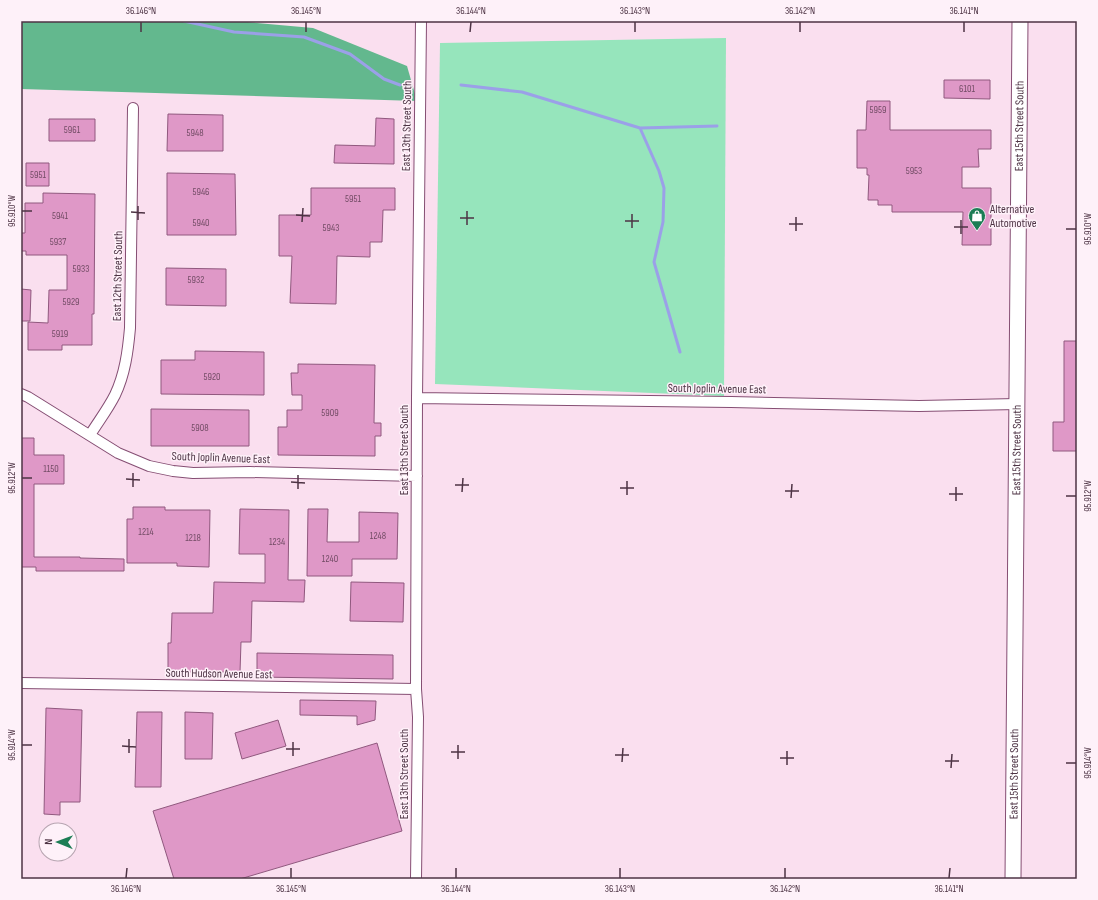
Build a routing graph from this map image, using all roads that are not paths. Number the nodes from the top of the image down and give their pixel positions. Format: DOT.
graph roads {
  1 [pos="421,21"];
  2 [pos="1020,21"];
  3 [pos="133,108"];
  4 [pos="21,394"];
  5 [pos="417,398"];
  6 [pos="1016,404"];
  7 [pos="90,435"];
  8 [pos="417,476"];
  9 [pos="21,684"];
  10 [pos="416,689"];
  11 [pos="416,879"];
  12 [pos="1012,879"];
  1 -- 5 [label="street, East 13th Street South"];
  2 -- 6 [label="main road, East 15th Street South"];
  3 -- 7 [label="street, East 12th Street South"];
  4 -- 7 [label="street, South Joplin Avenue East"];
  5 -- 6 [label="street, South Joplin Avenue East"];
  5 -- 8 [label="street, East 13th Street South"];
  6 -- 12 [label="main road, East 15th Street South"];
  7 -- 8 [label="street, South Joplin Avenue East"];
  8 -- 10 [label="street, East 13th Street South"];
  9 -- 10 [label="street, South Hudson Avenue East"];
  10 -- 11 [label="street, East 13th Street South"];
}
